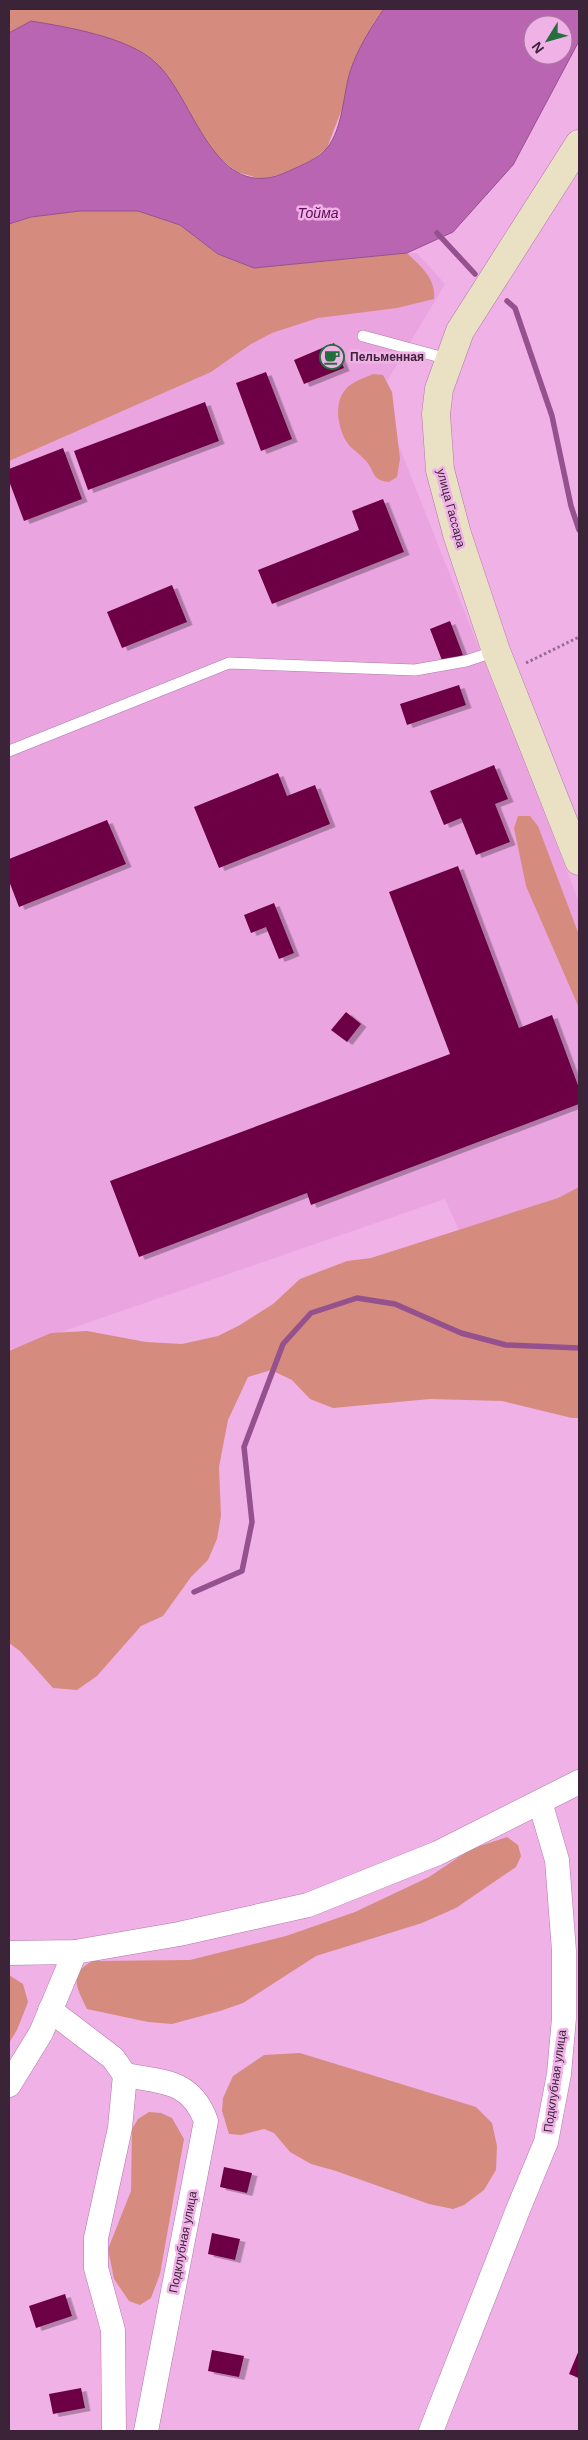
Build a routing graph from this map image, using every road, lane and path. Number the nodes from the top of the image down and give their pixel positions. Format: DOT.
graph roads {
  1 [pos="579,144"];
  2 [pos="364,336"];
  3 [pos="448,359"];
  4 [pos="579,637"];
  5 [pos="500,662"];
  6 [pos="9,751"];
  7 [pos="579,861"];
  8 [pos="579,1782"];
  9 [pos="540,1802"];
  10 [pos="74,1952"];
  11 [pos="9,1953"];
  12 [pos="50,2010"];
  13 [pos="125,2075"];
  14 [pos="9,2085"];
  15 [pos="114,2431"];
  16 [pos="146,2431"];
  17 [pos="431,2431"];
  1 -- 3 [label="main road, улица Гассара"];
  2 -- 3 [label="lane"];
  3 -- 5 [label="main road, улица Гассара"];
  4 -- 5 [label="path"];
  5 -- 6 [label="lane"];
  5 -- 7 [label="main road, улица Гассара"];
  8 -- 9 [label="street"];
  9 -- 10 [label="street"];
  9 -- 17 [label="street, Подклубная улица"];
  10 -- 11 [label="street"];
  10 -- 12 [label="street"];
  12 -- 13 [label="street"];
  12 -- 14 [label="street"];
  13 -- 15 [label="street"];
  13 -- 16 [label="street, Подклубная улица"];
}
